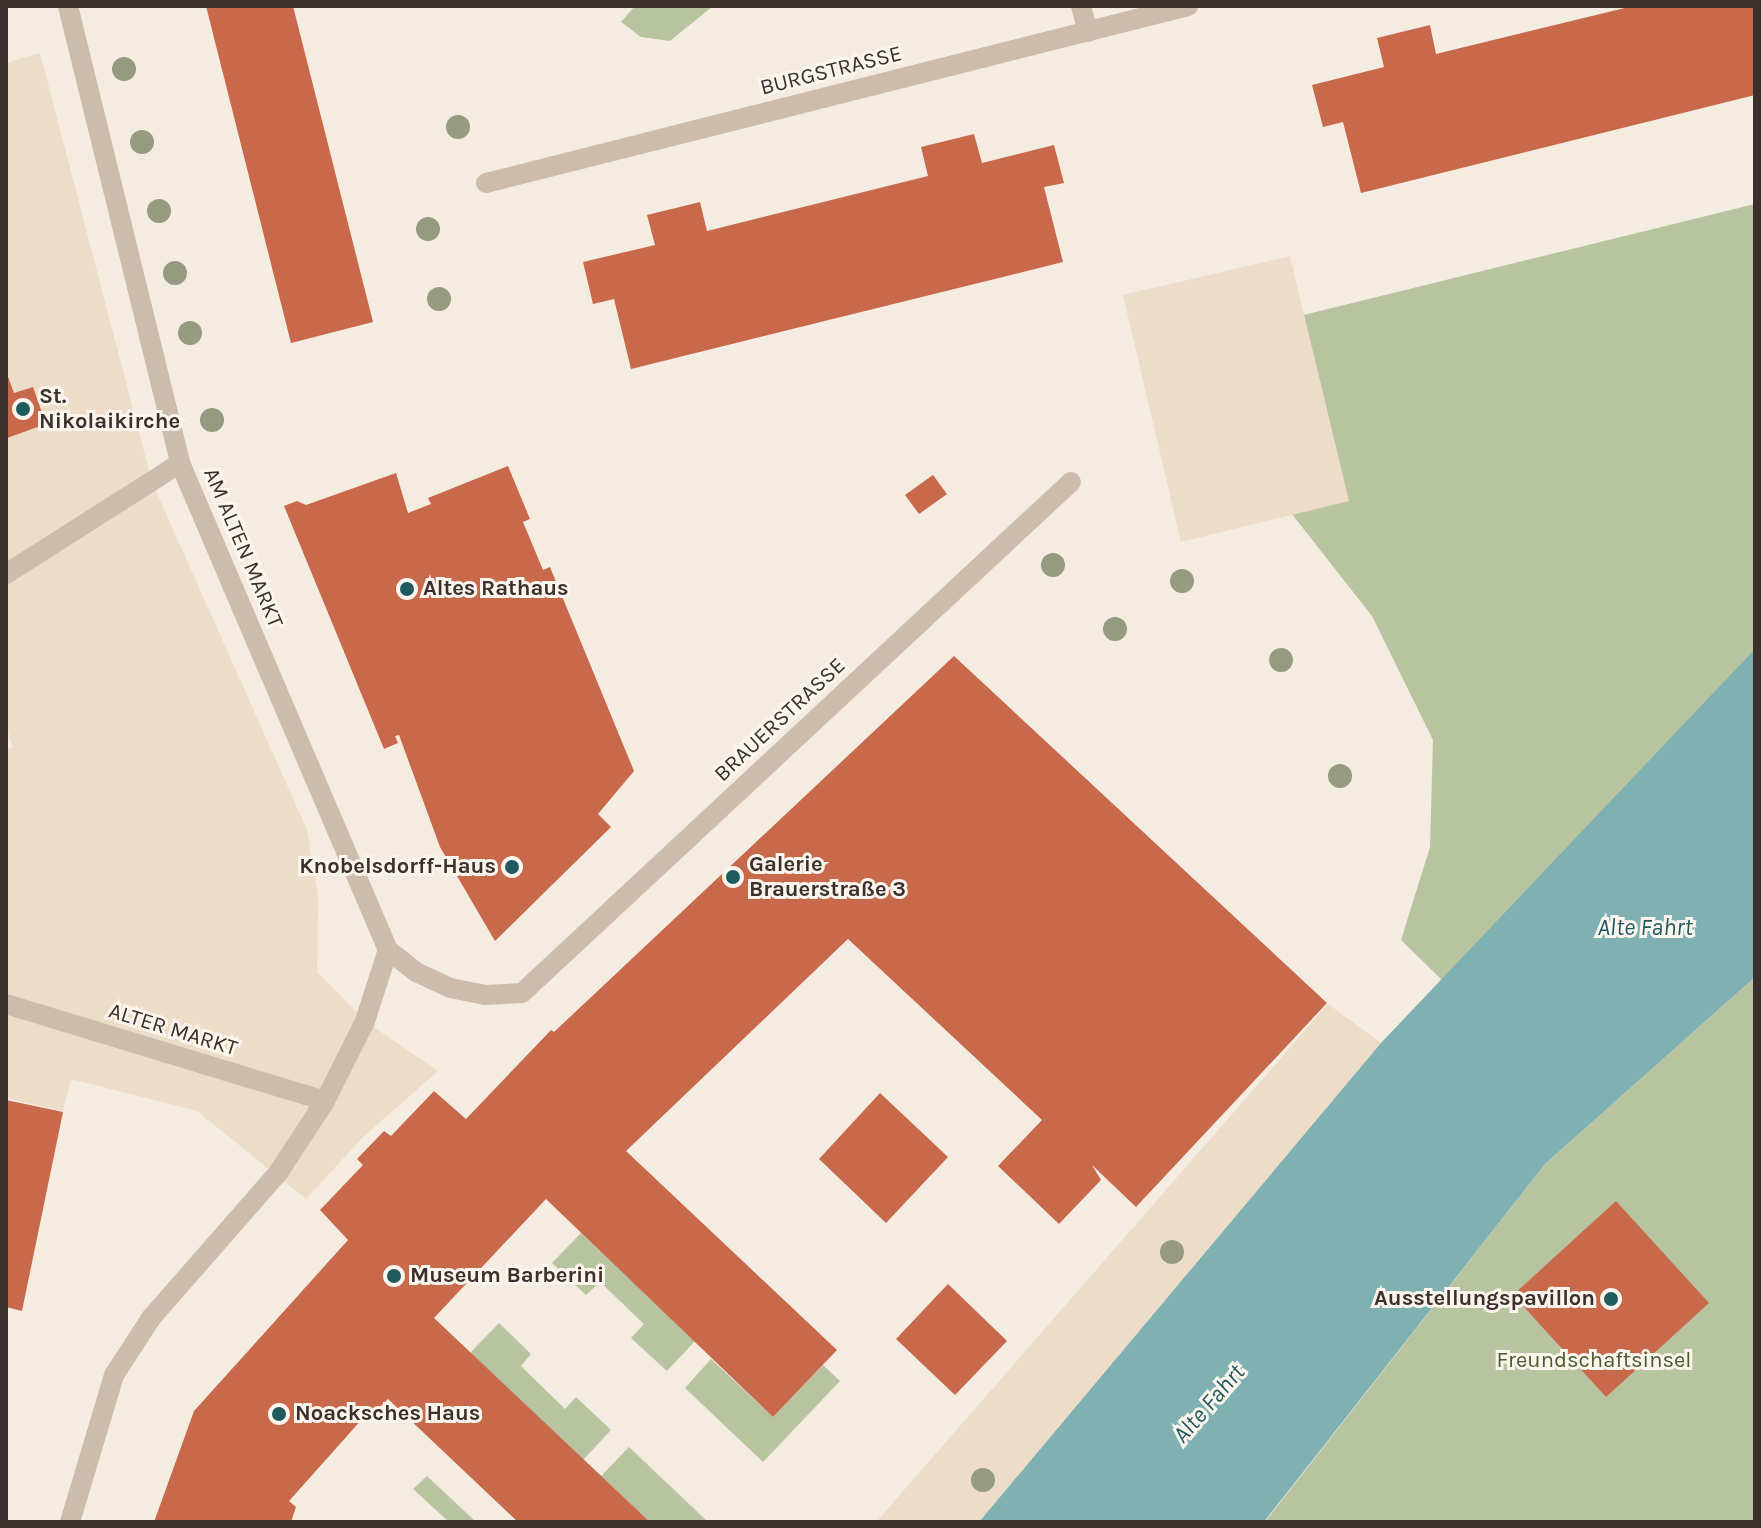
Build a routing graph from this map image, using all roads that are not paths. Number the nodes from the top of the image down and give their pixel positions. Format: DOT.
graph roads {
  1 [pos="68,6"];
  2 [pos="1081,6"];
  3 [pos="1188,6"];
  4 [pos="1088,32"];
  5 [pos="486,183"];
  6 [pos="180,463"];
  7 [pos="1071,482"];
  8 [pos="6,574"];
  9 [pos="388,950"];
  10 [pos="6,1004"];
  11 [pos="325,1101"];
  12 [pos="70,1522"];
  1 -- 6 [label="street, AM ALTEN MARKT"];
  2 -- 4 [label="street"];
  3 -- 4 [label="street, BURGSTRASSE"];
  4 -- 5 [label="street, BURGSTRASSE"];
  6 -- 8 [label="street"];
  6 -- 9 [label="street, AM ALTEN MARKT"];
  7 -- 9 [label="street, BRAUERSTRASSE"];
  9 -- 11 [label="street"];
  10 -- 11 [label="street, ALTER MARKT"];
  11 -- 12 [label="street"];
}
